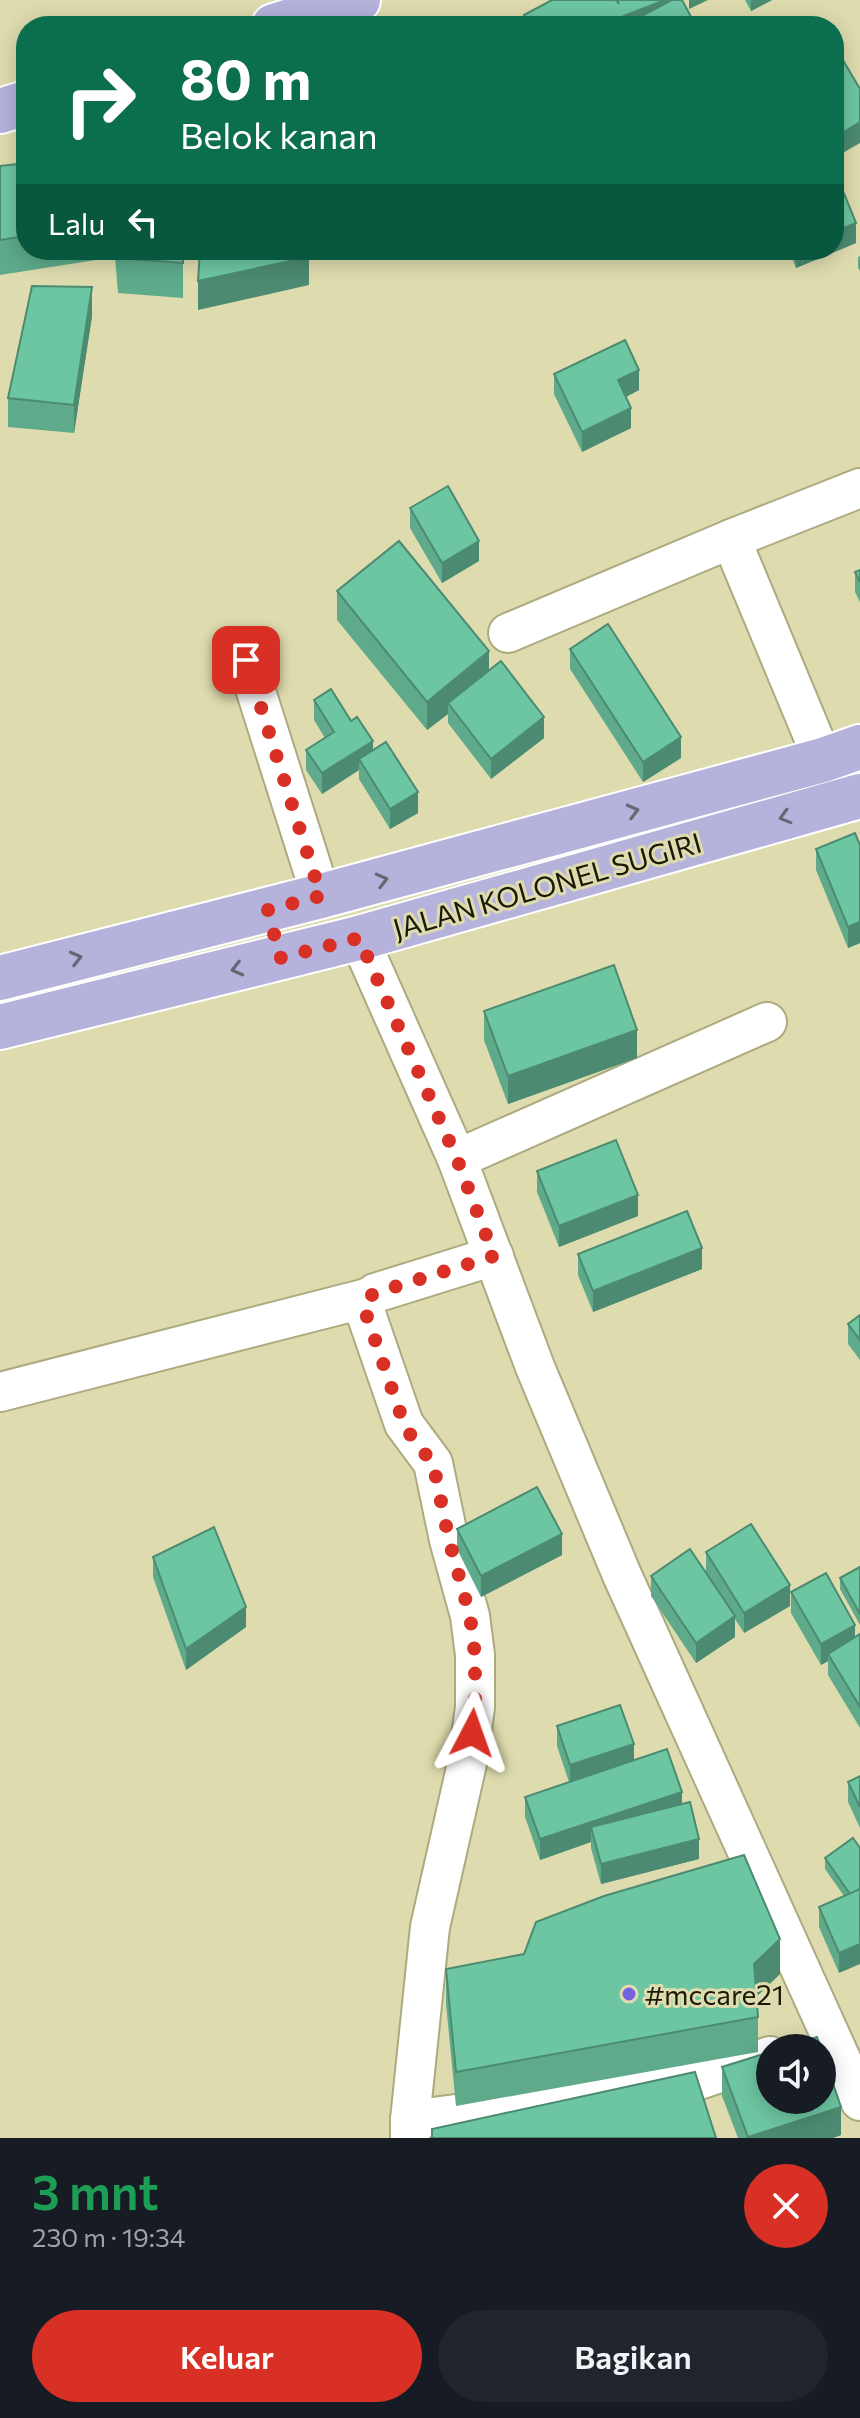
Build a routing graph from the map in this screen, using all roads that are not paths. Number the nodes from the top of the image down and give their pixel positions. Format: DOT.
graph roads {
  1 [pos="358,0"];
  2 [pos="306,16"];
  3 [pos="860,488"];
  4 [pos="731,539"];
  5 [pos="508,633"];
  6 [pos="246,660"];
  7 [pos="841,753"];
  8 [pos="860,796"];
  9 [pos="321,896"];
  10 [pos="268,910"];
  11 [pos="359,938"];
  12 [pos="280,958"];
  13 [pos="0,978"];
  14 [pos="767,1022"];
  15 [pos="0,1027"];
  16 [pos="457,1159"];
  17 [pos="494,1256"];
  18 [pos="367,1298"];
  19 [pos="0,1392"];
  20 [pos="832,2034"];
  21 [pos="836,2044"];
  22 [pos="756,2061"];
  23 [pos="860,2101"];
  24 [pos="410,2129"];
  1 -- 2 [label="main road"];
  3 -- 4 [label="street"];
  4 -- 5 [label="street"];
  4 -- 7 [label="street"];
  6 -- 9 [label="street"];
  9 -- 7 [label="main road, one-way"];
  8 -- 11 [label="main road, JALAN KOLONEL SUGIRI, one-way"];
  9 -- 10 [label="main road"];
  10 -- 12 [label="main road"];
  13 -- 10 [label="main road, one-way"];
  11 -- 12 [label="main road, JALAN KOLONEL SUGIRI"];
  11 -- 16 [label="street"];
  12 -- 15 [label="main road, JALAN KOLONEL SUGIRI, one-way"];
  14 -- 16 [label="street"];
  16 -- 17 [label="street"];
  17 -- 18 [label="street"];
  17 -- 20 [label="street"];
  18 -- 19 [label="street"];
  18 -- 24 [label="street"];
  21 -- 23 [label="street"];
  22 -- 24 [label="street"];
}
